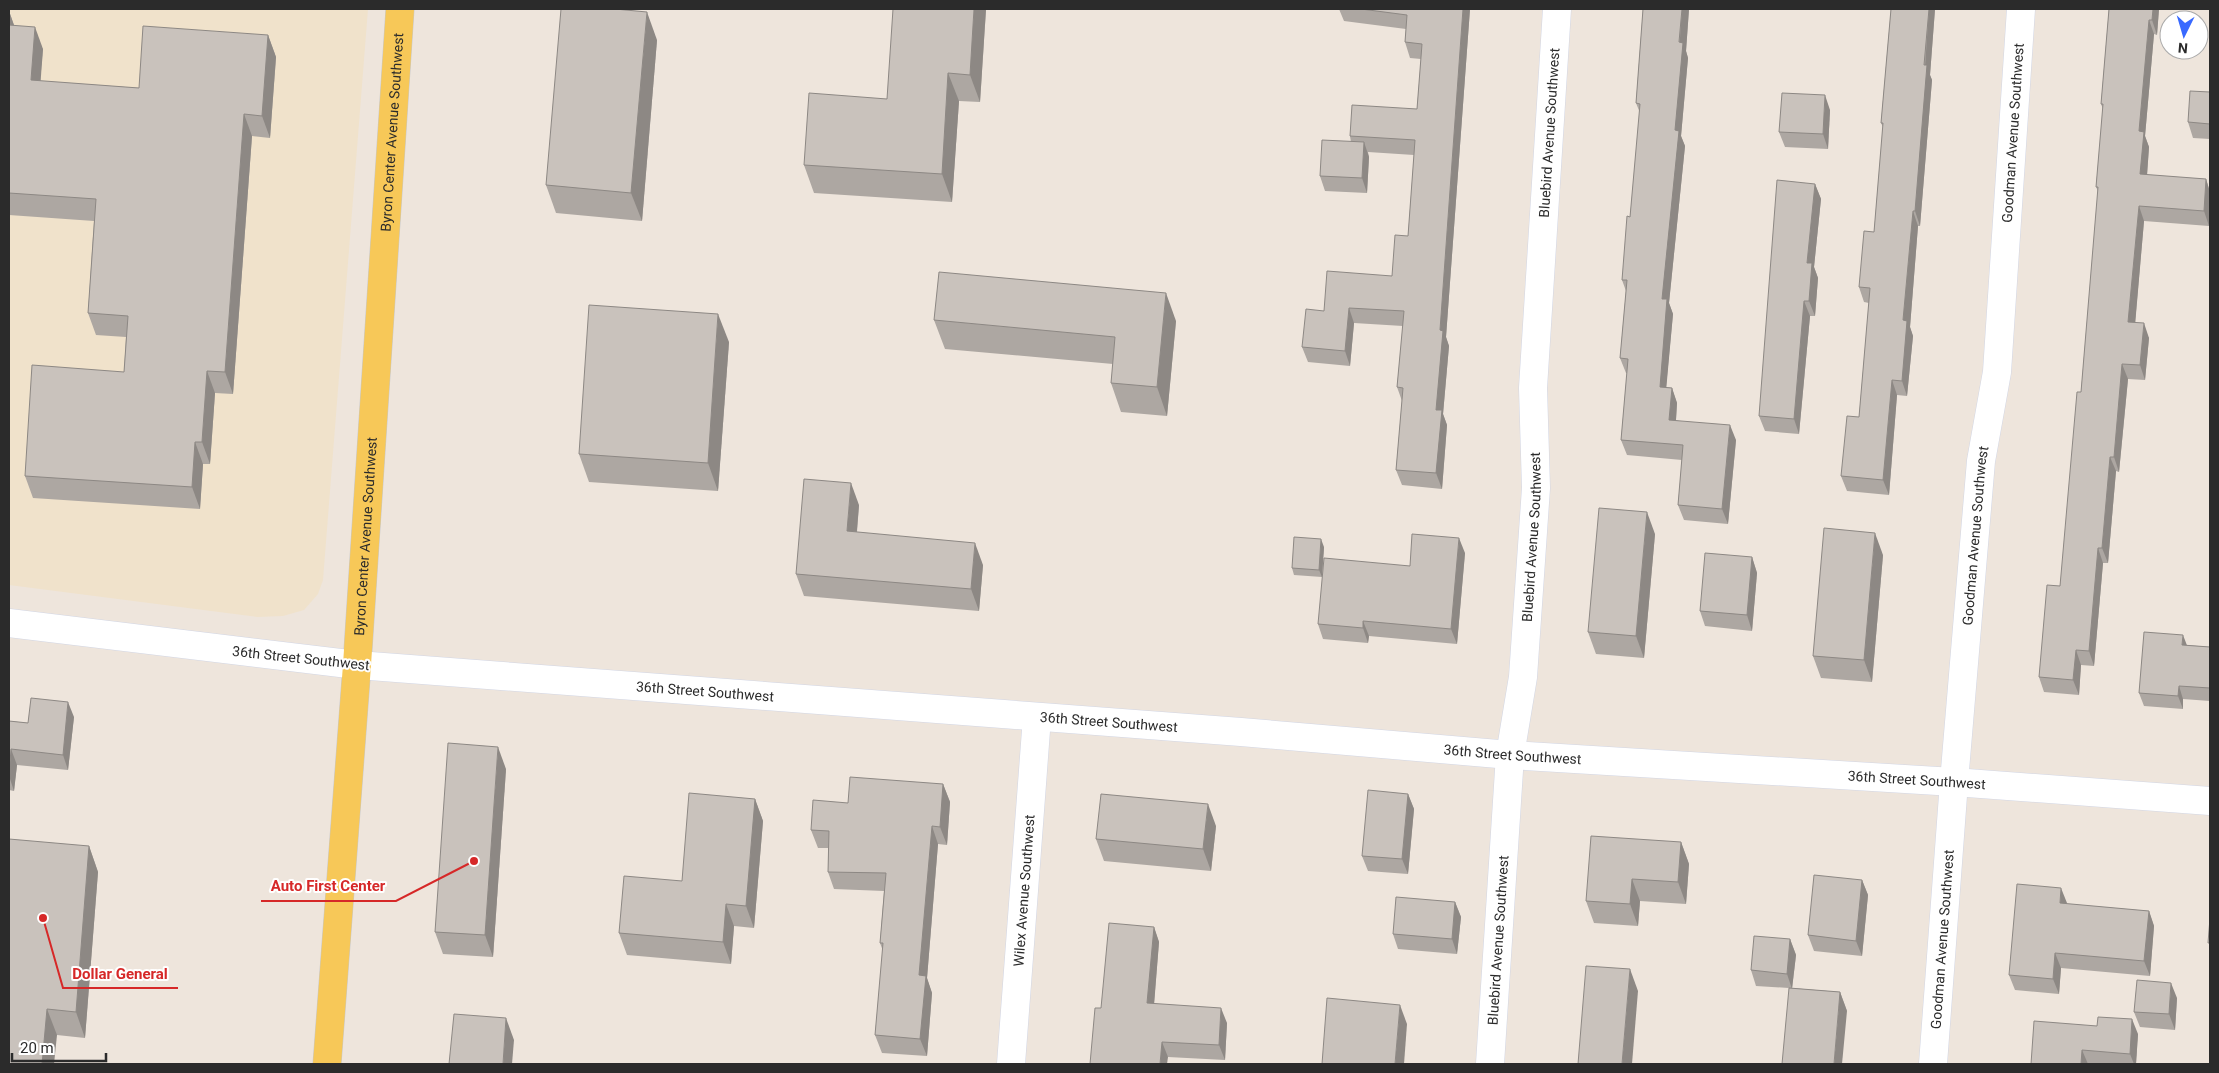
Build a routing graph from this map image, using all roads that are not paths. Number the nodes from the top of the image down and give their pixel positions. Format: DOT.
graph roads {
  1 [pos="400,9"];
  2 [pos="1557,9"];
  3 [pos="2020,9"];
  4 [pos="9,623"];
  5 [pos="357,665"];
  6 [pos="1037,717"];
  7 [pos="1510,755"];
  8 [pos="1954,782"];
  9 [pos="2210,802"];
  10 [pos="327,1064"];
  11 [pos="1011,1064"];
  12 [pos="1490,1064"];
  13 [pos="1933,1064"];
  1 -- 5 [label="main road, Byron Center Avenue Southwest"];
  2 -- 7 [label="street, Bluebird Avenue Southwest"];
  3 -- 8 [label="street, Goodman Avenue Southwest"];
  4 -- 5 [label="street, 36th Street Southwest"];
  5 -- 6 [label="street, 36th Street Southwest"];
  5 -- 10 [label="main road, Byron Center Avenue Southwest"];
  6 -- 7 [label="street, 36th Street Southwest"];
  6 -- 11 [label="street, Wilex Avenue Southwest"];
  7 -- 8 [label="street, 36th Street Southwest"];
  7 -- 12 [label="street, Bluebird Avenue Southwest"];
  8 -- 9 [label="street, 36th Street Southwest"];
  8 -- 13 [label="street, Goodman Avenue Southwest"];
}
